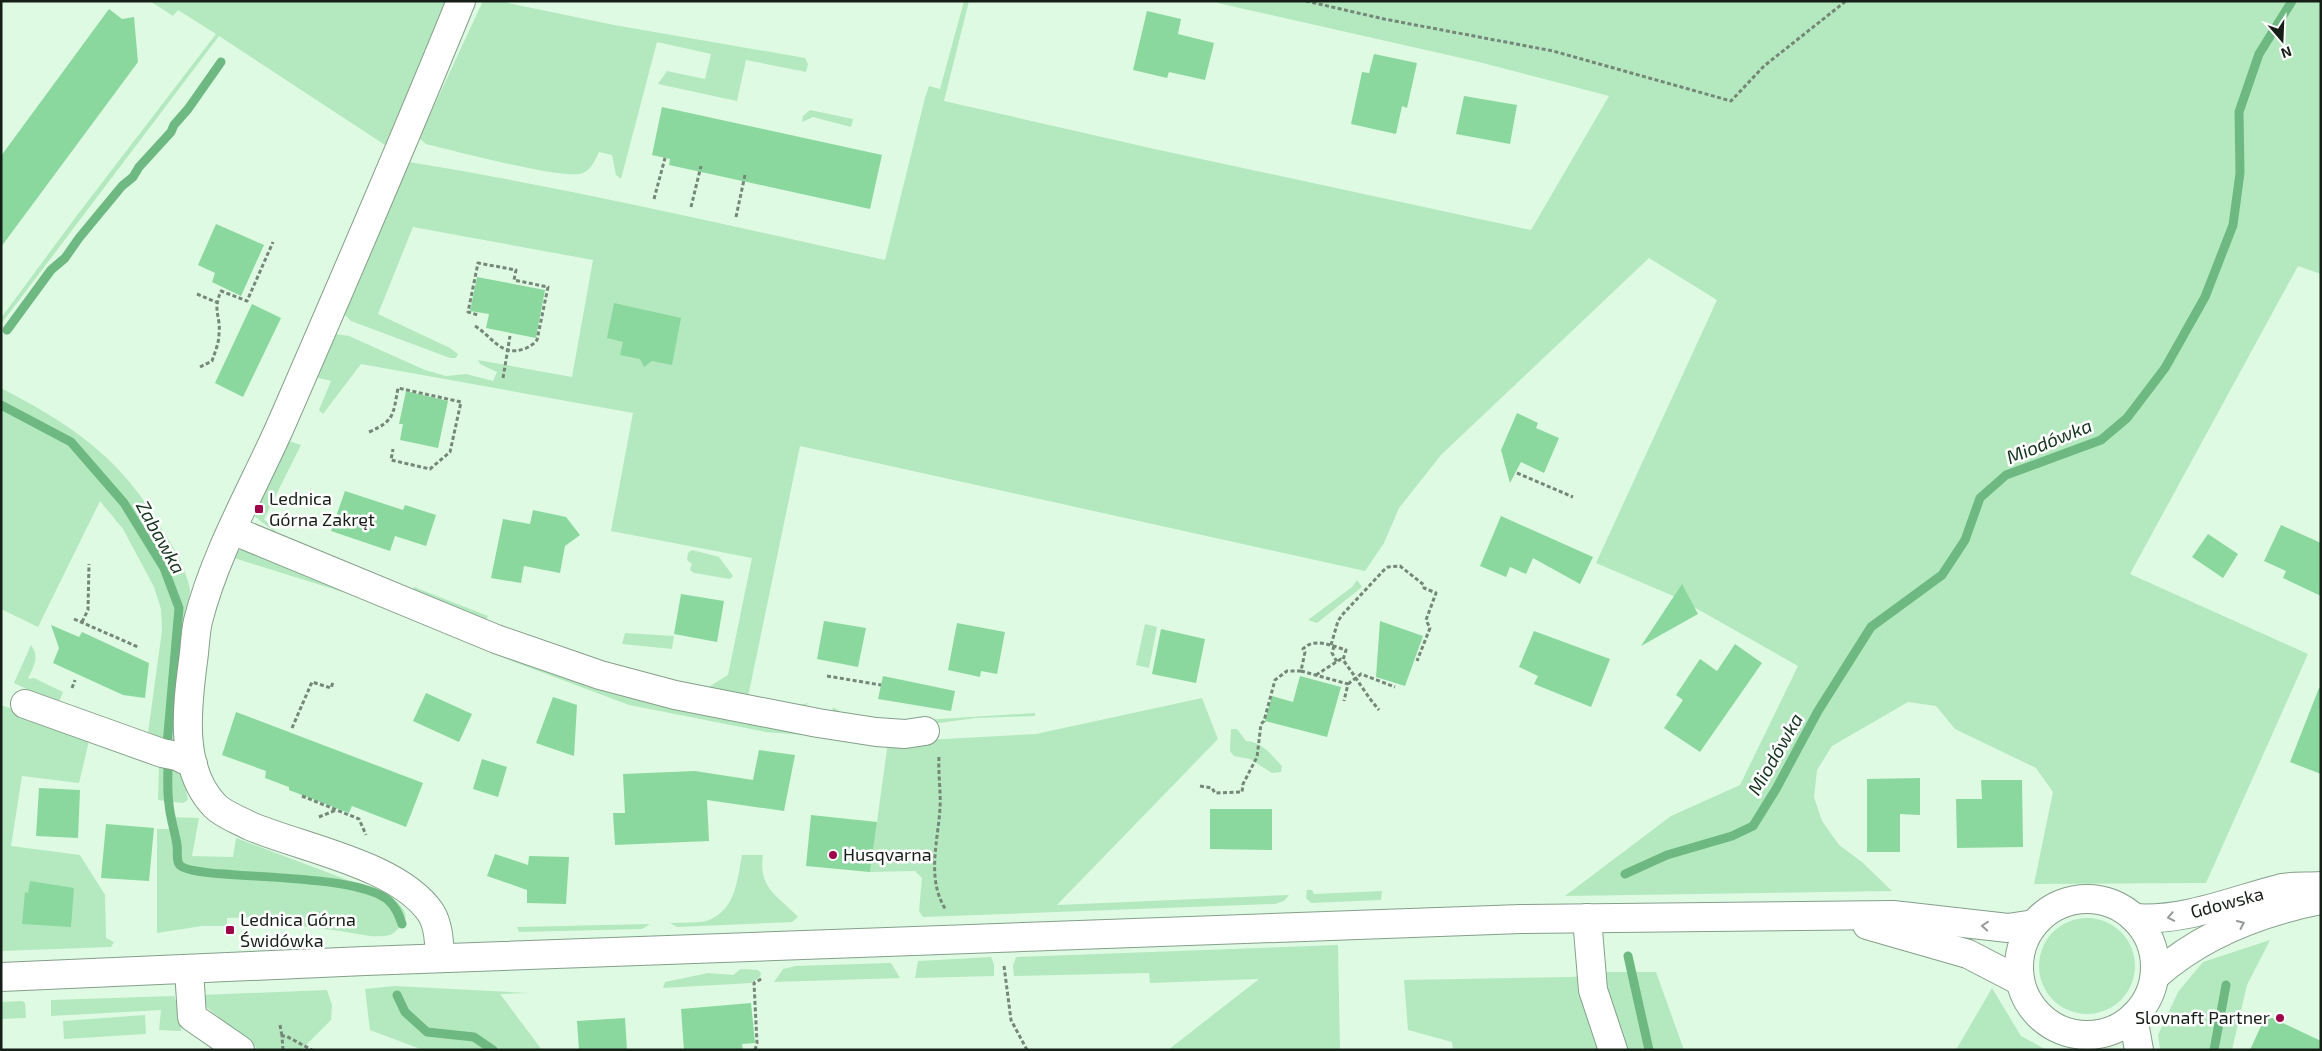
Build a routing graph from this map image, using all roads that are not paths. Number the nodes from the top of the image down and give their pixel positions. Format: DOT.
graph roads {
  1 [pos="461,1"];
  2 [pos="232,530"];
  3 [pos="25,704"];
  4 [pos="925,731"];
  5 [pos="193,764"];
  6 [pos="2321,886"];
  7 [pos="2321,900"];
  8 [pos="1831,917"];
  9 [pos="1587,918"];
  10 [pos="2134,918"];
  11 [pos="2034,924"];
  12 [pos="440,958"];
  13 [pos="189,969"];
  14 [pos="2155,976"];
  15 [pos="1,977"];
  16 [pos="2020,981"];
  17 [pos="2133,1017"];
  18 [pos="2068,1033"];
  19 [pos="240,1050"];
  20 [pos="1613,1050"];
  21 [pos="2090,1050"];
  22 [pos="2139,1050"];
  1 -- 2 [label="main road"];
  2 -- 4 [label="main road"];
  2 -- 5 [label="main road"];
  3 -- 5 [label="main road"];
  5 -- 12 [label="main road"];
  6 -- 10 [label="main road, Gdowska, one-way"];
  14 -- 7 [label="main road, Gdowska, one-way"];
  8 -- 9 [label="main road"];
  11 -- 8 [label="main road, one-way"];
  8 -- 16 [label="main road"];
  9 -- 12 [label="main road"];
  9 -- 20 [label="main road"];
  10 -- 11 [label="main road"];
  10 -- 14 [label="main road"];
  11 -- 16 [label="main road"];
  12 -- 13 [label="main road"];
  13 -- 15 [label="main road"];
  13 -- 19 [label="main road"];
  14 -- 17 [label="main road"];
  16 -- 18 [label="main road"];
  17 -- 18 [label="main road"];
  17 -- 22 [label="main road"];
  18 -- 21 [label="main road"];
}
